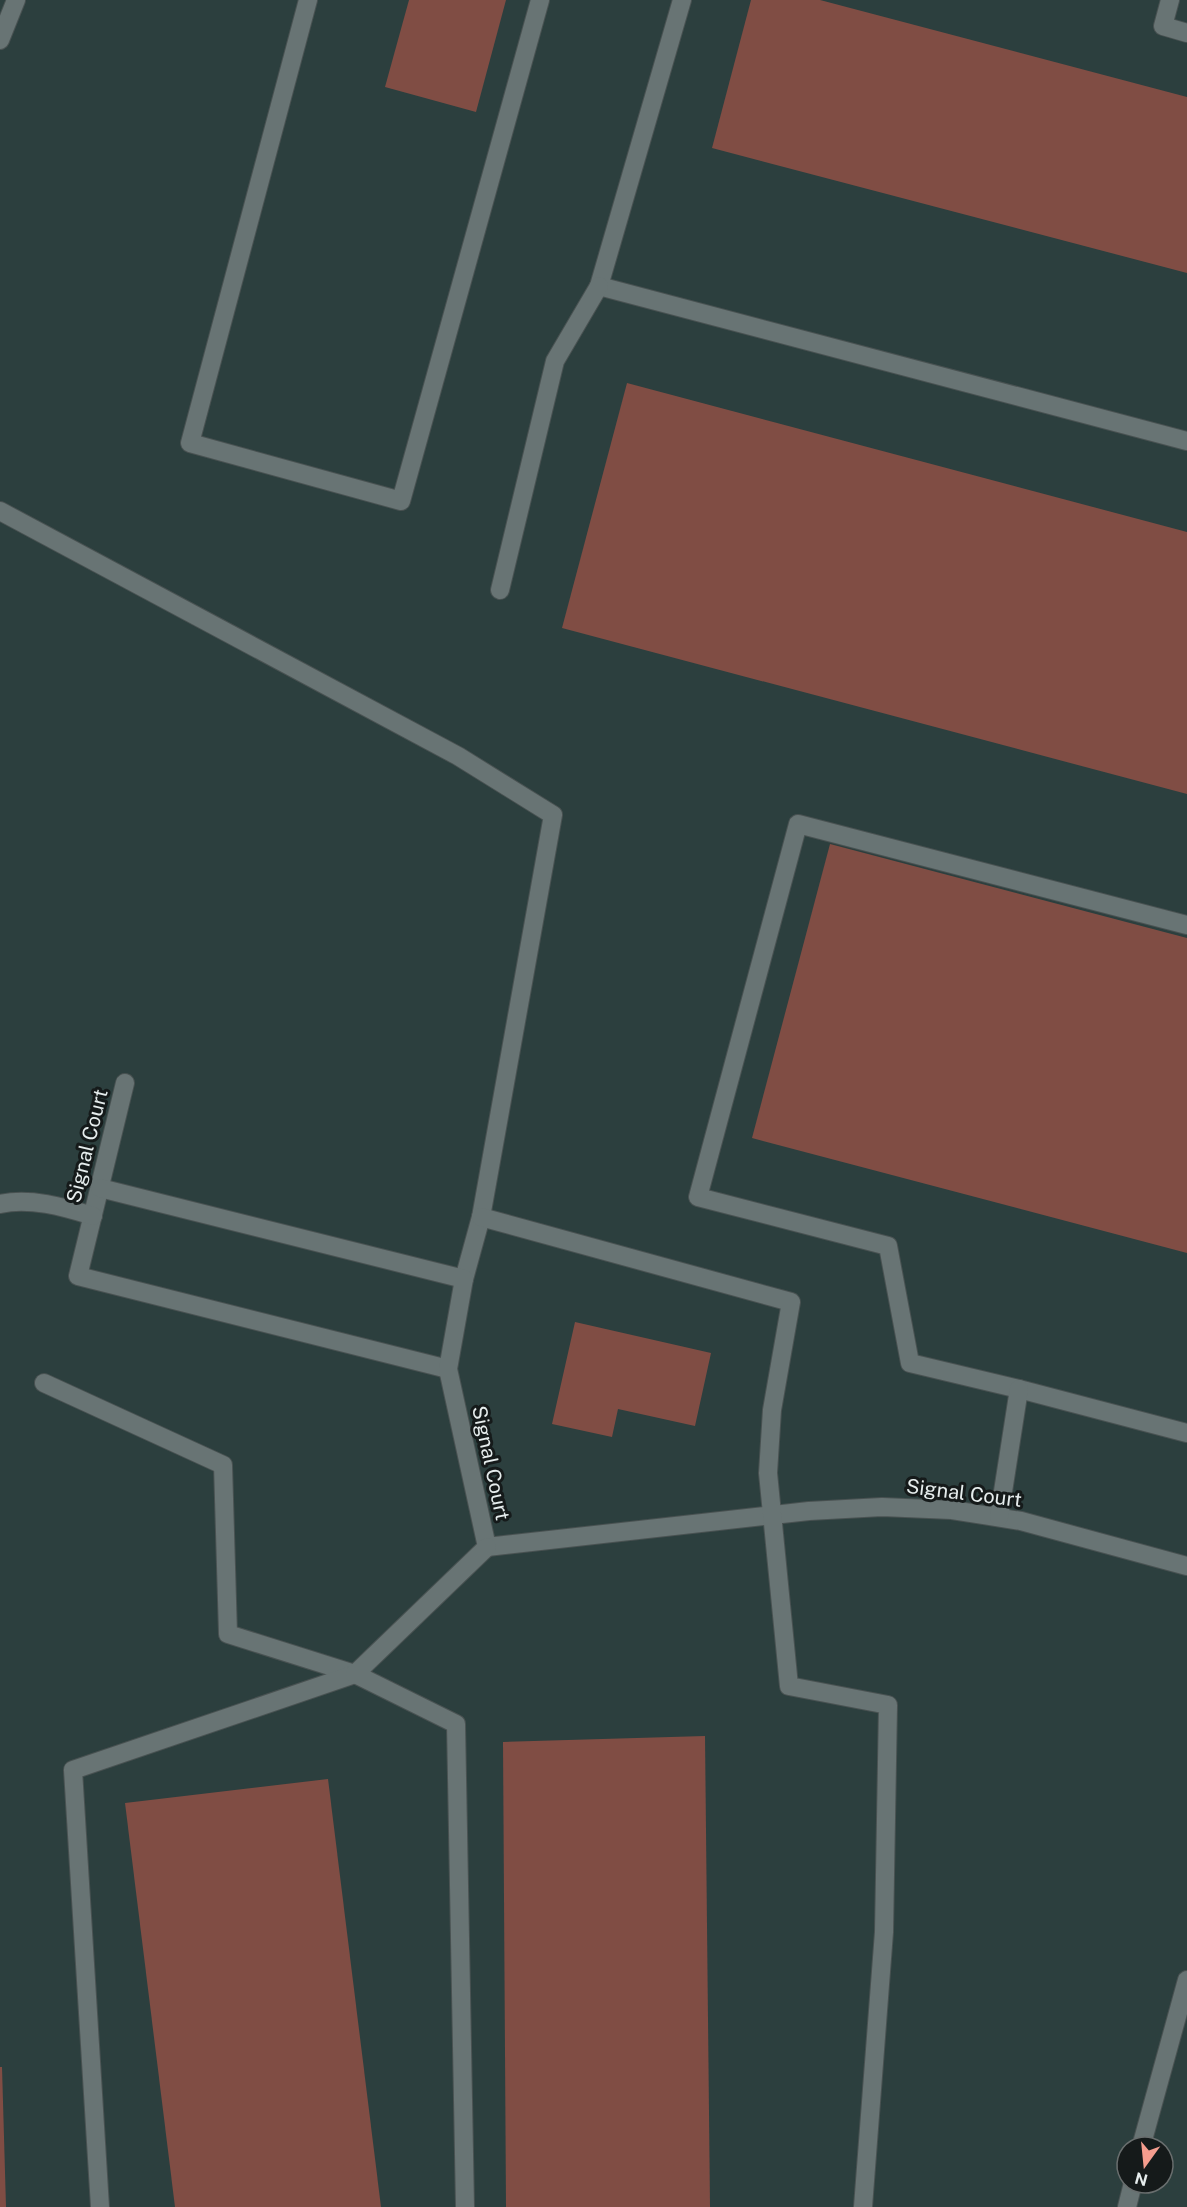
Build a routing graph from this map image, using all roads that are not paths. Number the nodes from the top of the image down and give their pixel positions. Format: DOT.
graph roads {
  1 [pos="16,0"];
  2 [pos="308,0"];
  3 [pos="540,0"];
  4 [pos="682,0"];
  5 [pos="1170,0"];
  6 [pos="1187,33"];
  7 [pos="0,40"];
  8 [pos="599,286"];
  9 [pos="1187,441"];
  10 [pos="0,511"];
  11 [pos="500,590"];
  12 [pos="1187,925"];
  13 [pos="125,1083"];
  14 [pos="100,1188"];
  15 [pos="0,1204"];
  16 [pos="93,1216"];
  17 [pos="481,1217"];
  18 [pos="464,1279"];
  19 [pos="448,1369"];
  20 [pos="44,1383"];
  21 [pos="1019,1389"];
  22 [pos="1187,1433"];
  23 [pos="772,1515"];
  24 [pos="999,1517"];
  25 [pos="486,1547"];
  26 [pos="1187,1566"];
  27 [pos="355,1674"];
  28 [pos="1187,1980"];
  29 [pos="1144,2135"];
  30 [pos="100,2207"];
  31 [pos="465,2207"];
  32 [pos="862,2207"];
  1 -- 7 [label="street"];
  2 -- 3 [label="street"];
  4 -- 8 [label="street"];
  5 -- 6 [label="street"];
  8 -- 9 [label="street"];
  8 -- 11 [label="street"];
  10 -- 17 [label="street"];
  12 -- 21 [label="street"];
  13 -- 14 [label="street, Signal Court"];
  14 -- 16 [label="street, Signal Court"];
  14 -- 18 [label="street"];
  15 -- 16 [label="street"];
  16 -- 19 [label="street, Signal Court"];
  17 -- 18 [label="street"];
  17 -- 23 [label="street"];
  18 -- 19 [label="street"];
  19 -- 25 [label="street, Signal Court"];
  20 -- 27 [label="street"];
  21 -- 22 [label="street"];
  21 -- 24 [label="street"];
  23 -- 24 [label="street, Signal Court"];
  23 -- 25 [label="street, Signal Court"];
  23 -- 32 [label="street"];
  24 -- 26 [label="street, Signal Court"];
  25 -- 27 [label="street"];
  27 -- 30 [label="street"];
  27 -- 31 [label="street"];
  28 -- 29 [label="street"];
}
